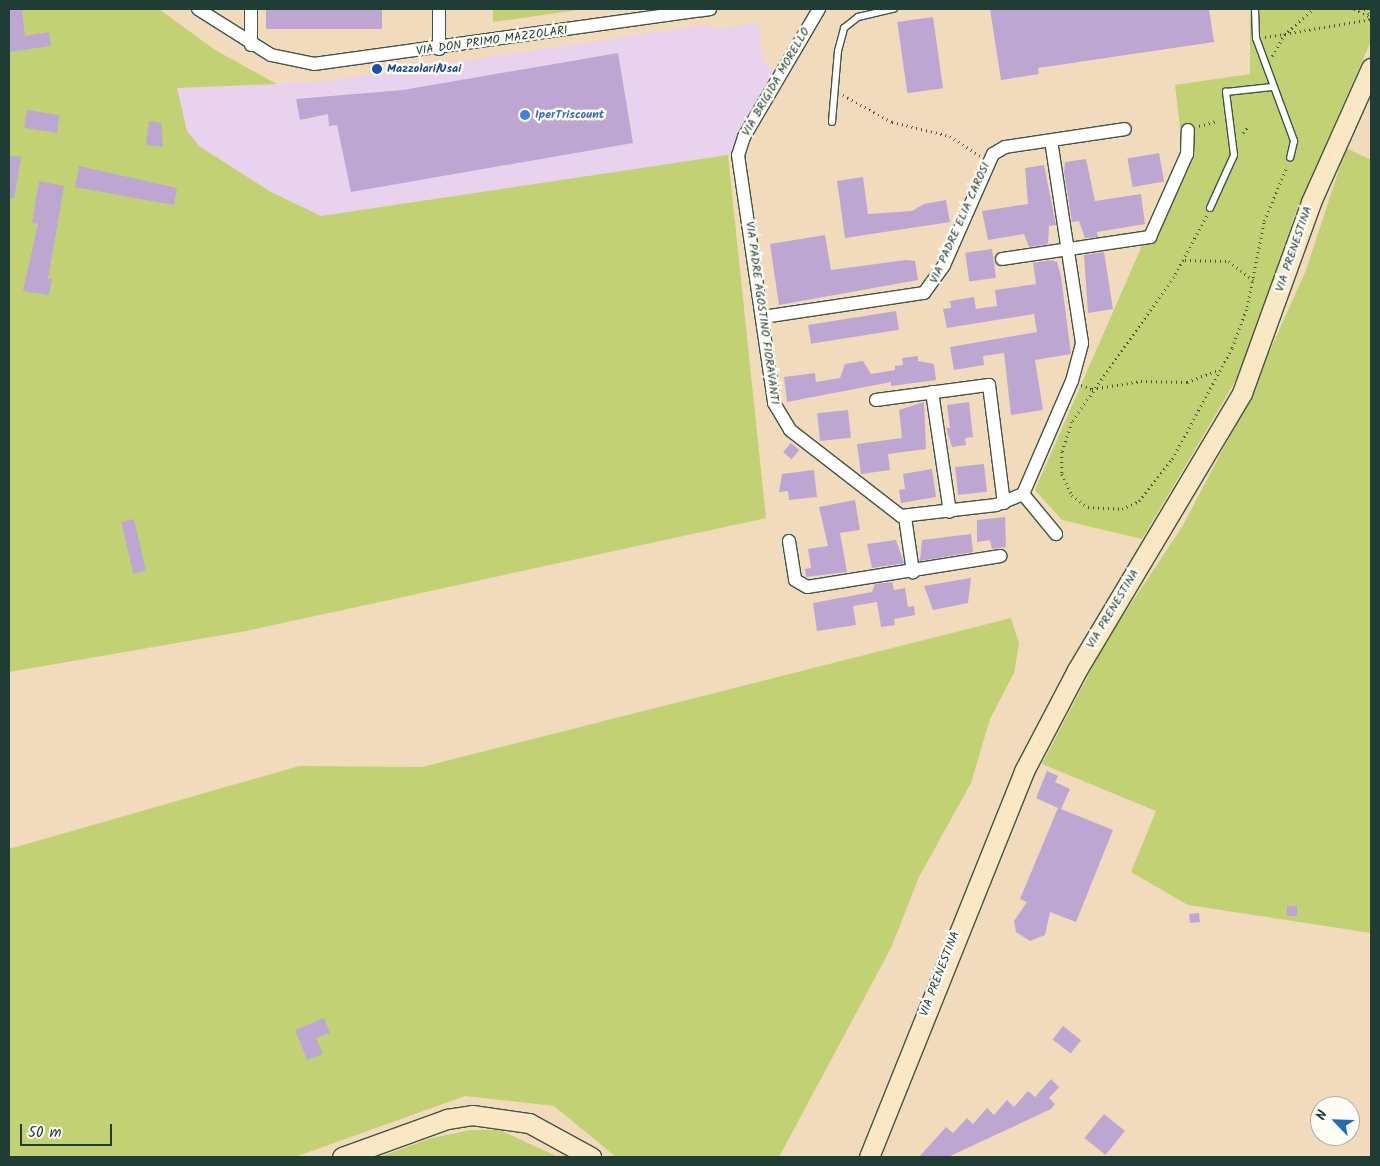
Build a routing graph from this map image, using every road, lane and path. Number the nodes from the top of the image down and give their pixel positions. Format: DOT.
graph roads {
  1 [pos="198,9"];
  2 [pos="251,9"];
  3 [pos="439,9"];
  4 [pos="710,9"];
  5 [pos="819,9"];
  6 [pos="894,9"];
  7 [pos="1255,9"];
  8 [pos="1313,9"];
  9 [pos="1354,9"];
  10 [pos="1365,9"];
  11 [pos="1371,17"];
  12 [pos="1284,35"];
  13 [pos="1256,38"];
  14 [pos="251,44"];
  15 [pos="439,49"];
  16 [pos="1266,66"];
  17 [pos="1371,68"];
  18 [pos="1272,86"];
  19 [pos="834,90"];
  20 [pos="1216,121"];
  21 [pos="832,122"];
  22 [pos="1248,127"];
  23 [pos="1125,129"];
  24 [pos="1188,130"];
  25 [pos="1243,133"];
  26 [pos="1051,140"];
  27 [pos="738,158"];
  28 [pos="1290,158"];
  29 [pos="987,162"];
  30 [pos="1210,208"];
  31 [pos="1069,250"];
  32 [pos="1002,259"];
  33 [pos="1185,260"];
  34 [pos="1253,280"];
  35 [pos="763,317"];
  36 [pos="1221,369"];
  37 [pos="1092,389"];
  38 [pos="932,392"];
  39 [pos="876,400"];
  40 [pos="1023,494"];
  41 [pos="1004,503"];
  42 [pos="950,512"];
  43 [pos="905,517"];
  44 [pos="1056,534"];
  45 [pos="789,541"];
  46 [pos="1001,556"];
  47 [pos="913,572"];
  48 [pos="342,1157"];
  49 [pos="590,1157"];
  50 [pos="869,1157"];
  1 -- 14 [label="street, VIA DON PRIMO MAZZOLARI"];
  2 -- 14 [label="street"];
  3 -- 15 [label="street"];
  4 -- 15 [label="street, VIA DON PRIMO MAZZOLARI"];
  5 -- 27 [label="street, VIA BRIGIDA MORELLO"];
  6 -- 19 [label="lane"];
  7 -- 13 [label="lane"];
  8 -- 12 [label="path"];
  9 -- 11 [label="path"];
  10 -- 11 [label="path"];
  11 -- 12 [label="path"];
  12 -- 13 [label="path"];
  12 -- 16 [label="path"];
  13 -- 16 [label="lane"];
  14 -- 15 [label="street, VIA DON PRIMO MAZZOLARI"];
  16 -- 18 [label="lane"];
  17 -- 50 [label="main road, VIA PRENESTINA"];
  18 -- 28 [label="lane"];
  18 -- 30 [label="lane"];
  19 -- 21 [label="lane"];
  19 -- 29 [label="path"];
  20 -- 24 [label="path"];
  22 -- 25 [label="path"];
  23 -- 26 [label="street, VIA PADRE ELIA CAROSI"];
  24 -- 31 [label="street"];
  26 -- 29 [label="street, VIA PADRE ELIA CAROSI"];
  26 -- 31 [label="street"];
  27 -- 35 [label="street, VIA PADRE AGOSTINO FIORAVANTI"];
  28 -- 34 [label="path"];
  29 -- 35 [label="street, VIA PADRE ELIA CAROSI"];
  30 -- 33 [label="path"];
  31 -- 32 [label="street"];
  31 -- 40 [label="street"];
  33 -- 34 [label="path"];
  33 -- 37 [label="path"];
  34 -- 36 [label="path"];
  35 -- 43 [label="street, VIA PADRE AGOSTINO FIORAVANTI"];
  36 -- 37 [label="path"];
  36 -- 37 [label="path"];
  38 -- 39 [label="street"];
  38 -- 41 [label="street"];
  38 -- 42 [label="street"];
  40 -- 41 [label="street"];
  40 -- 44 [label="street"];
  41 -- 42 [label="street"];
  42 -- 43 [label="street"];
  43 -- 47 [label="street"];
  45 -- 47 [label="street"];
  46 -- 47 [label="street"];
  48 -- 49 [label="main road"];
}
